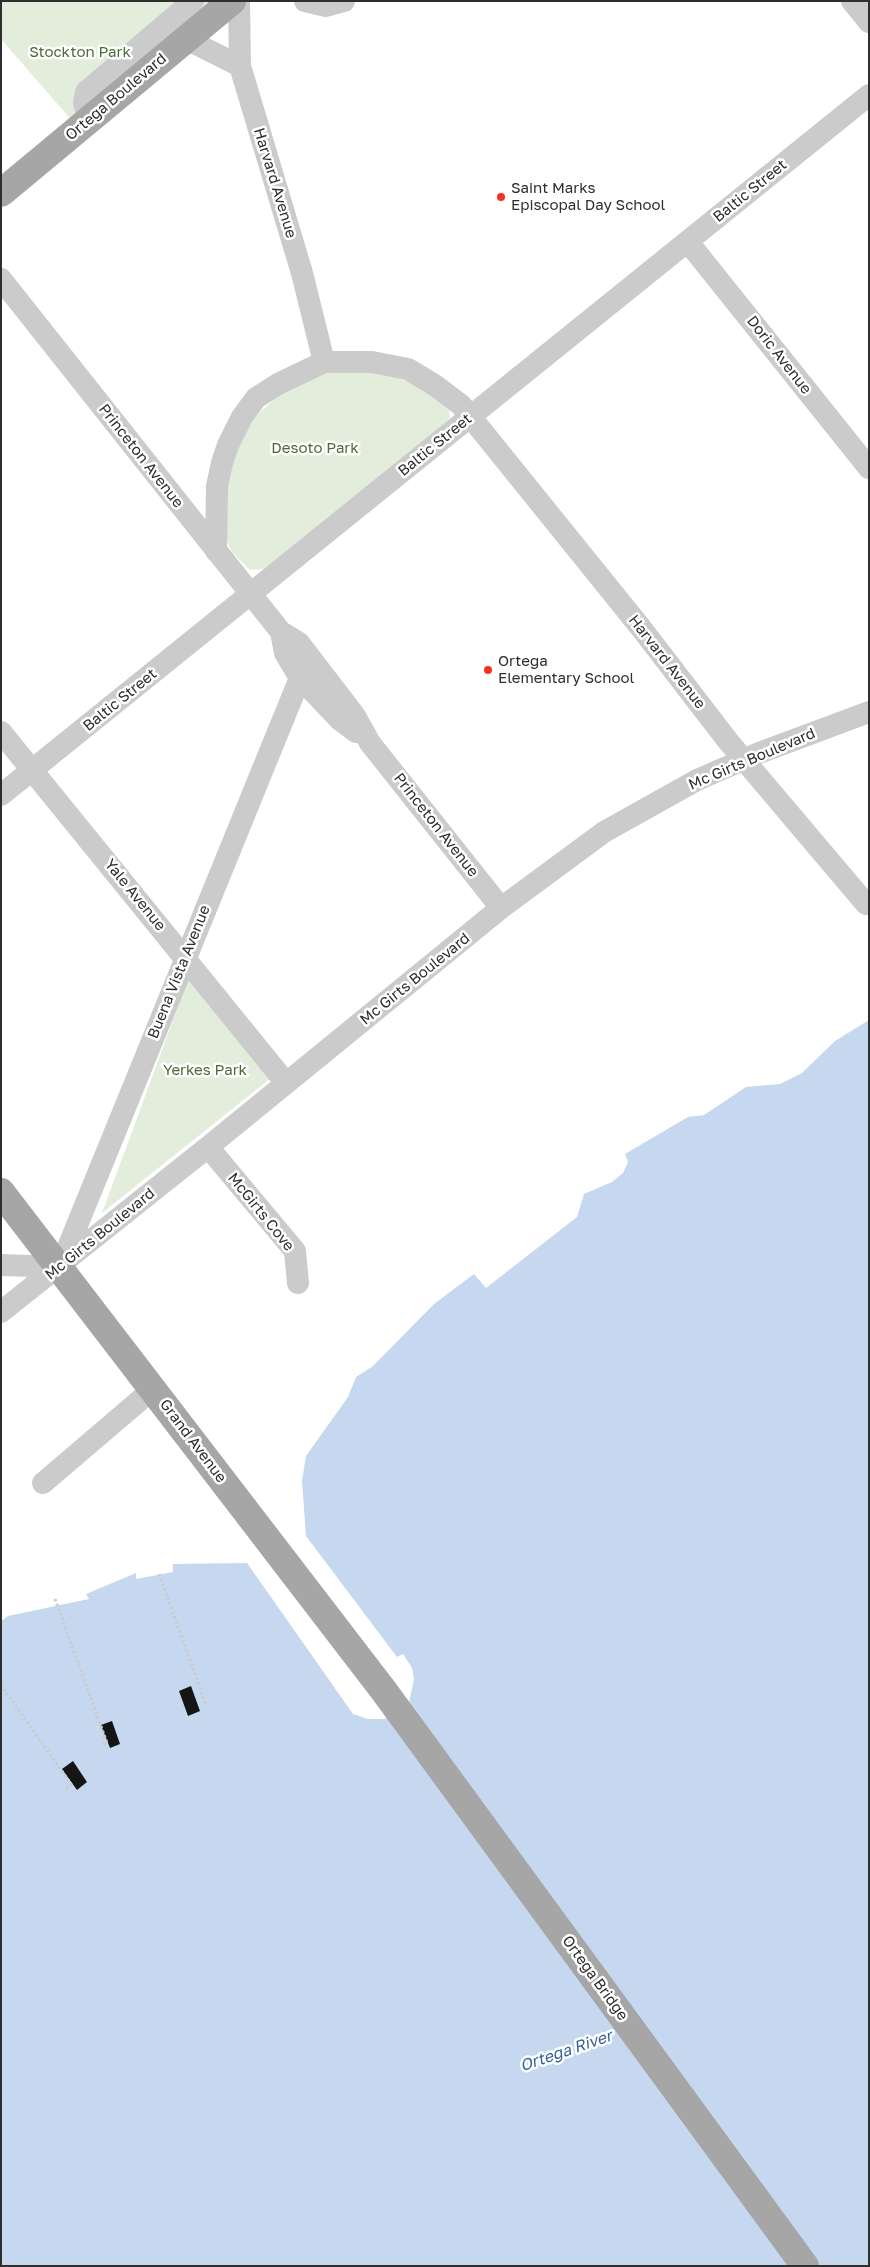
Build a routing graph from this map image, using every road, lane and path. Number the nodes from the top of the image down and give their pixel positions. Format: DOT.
graph roads {
  1 [pos="194,1"];
  2 [pos="232,1"];
  3 [pos="240,1"];
  4 [pos="305,1"];
  5 [pos="344,1"];
  6 [pos="852,1"];
  7 [pos="869,22"];
  8 [pos="186,39"];
  9 [pos="240,66"];
  10 [pos="869,95"];
  11 [pos="89,119"];
  12 [pos="1,193"];
  13 [pos="688,242"];
  14 [pos="1,279"];
  15 [pos="324,362"];
  16 [pos="471,417"];
  17 [pos="869,468"];
  18 [pos="216,551"];
  19 [pos="251,592"];
  20 [pos="281,632"];
  21 [pos="300,678"];
  22 [pos="869,712"];
  23 [pos="1,732"];
  24 [pos="370,742"];
  25 [pos="744,760"];
  26 [pos="33,770"];
  27 [pos="1,795"];
  28 [pos="866,904"];
  29 [pos="501,908"];
  30 [pos="185,957"];
  31 [pos="286,1082"];
  32 [pos="208,1147"];
  33 [pos="1,1192"];
  34 [pos="1,1265"];
  35 [pos="60,1267"];
  36 [pos="298,1283"];
  37 [pos="1,1312"];
  38 [pos="153,1389"];
  39 [pos="43,1483"];
  40 [pos="158,1574"];
  41 [pos="55,1599"];
  42 [pos="1,1685"];
  43 [pos="384,1691"];
  44 [pos="206,1705"];
  45 [pos="102,1745"];
  46 [pos="64,1790"];
  47 [pos="805,2266"];
  1 -- 11 [label="street"];
  2 -- 8 [label="main road, Ortega Boulevard"];
  3 -- 9 [label="street, Harvard Avenue"];
  4 -- 5 [label="street"];
  6 -- 7 [label="street"];
  8 -- 9 [label="street"];
  8 -- 11 [label="main road, Ortega Boulevard"];
  9 -- 15 [label="street, Harvard Avenue"];
  10 -- 13 [label="street, Baltic Street"];
  11 -- 12 [label="main road, Ortega Boulevard"];
  13 -- 16 [label="street, Baltic Street"];
  13 -- 17 [label="street, Doric Avenue"];
  14 -- 18 [label="street, Princeton Avenue"];
  15 -- 16 [label="street, Harvard Avenue"];
  15 -- 18 [label="street"];
  16 -- 19 [label="street, Baltic Street"];
  16 -- 25 [label="street, Harvard Avenue"];
  18 -- 19 [label="street, Princeton Avenue"];
  19 -- 20 [label="street, Princeton Avenue"];
  19 -- 26 [label="street, Baltic Street"];
  20 -- 21 [label="street, Princeton Avenue"];
  20 -- 24 [label="street, Princeton Avenue"];
  21 -- 24 [label="street, Princeton Avenue"];
  21 -- 30 [label="street, Buena Vista Avenue"];
  22 -- 25 [label="street, Mc Girts Boulevard"];
  23 -- 26 [label="street, Yale Avenue"];
  24 -- 29 [label="street, Princeton Avenue"];
  25 -- 28 [label="street, Harvard Avenue"];
  25 -- 29 [label="street, Mc Girts Boulevard"];
  26 -- 27 [label="street, Baltic Street"];
  26 -- 30 [label="street, Yale Avenue"];
  29 -- 31 [label="street, Mc Girts Boulevard"];
  30 -- 31 [label="street, Yale Avenue"];
  30 -- 35 [label="street, Buena Vista Avenue"];
  31 -- 32 [label="street, Mc Girts Boulevard"];
  32 -- 35 [label="street, Mc Girts Boulevard"];
  32 -- 36 [label="street, McGirts Cove"];
  33 -- 35 [label="main road, Grand Avenue"];
  34 -- 35 [label="street"];
  35 -- 37 [label="street, Mc Girts Boulevard"];
  35 -- 38 [label="main road, Grand Avenue"];
  38 -- 39 [label="street"];
  38 -- 43 [label="main road, Grand Avenue"];
  40 -- 44 [label="path"];
  41 -- 45 [label="path"];
  42 -- 46 [label="path"];
  43 -- 47 [label="main road, Ortega Bridge"];
}
